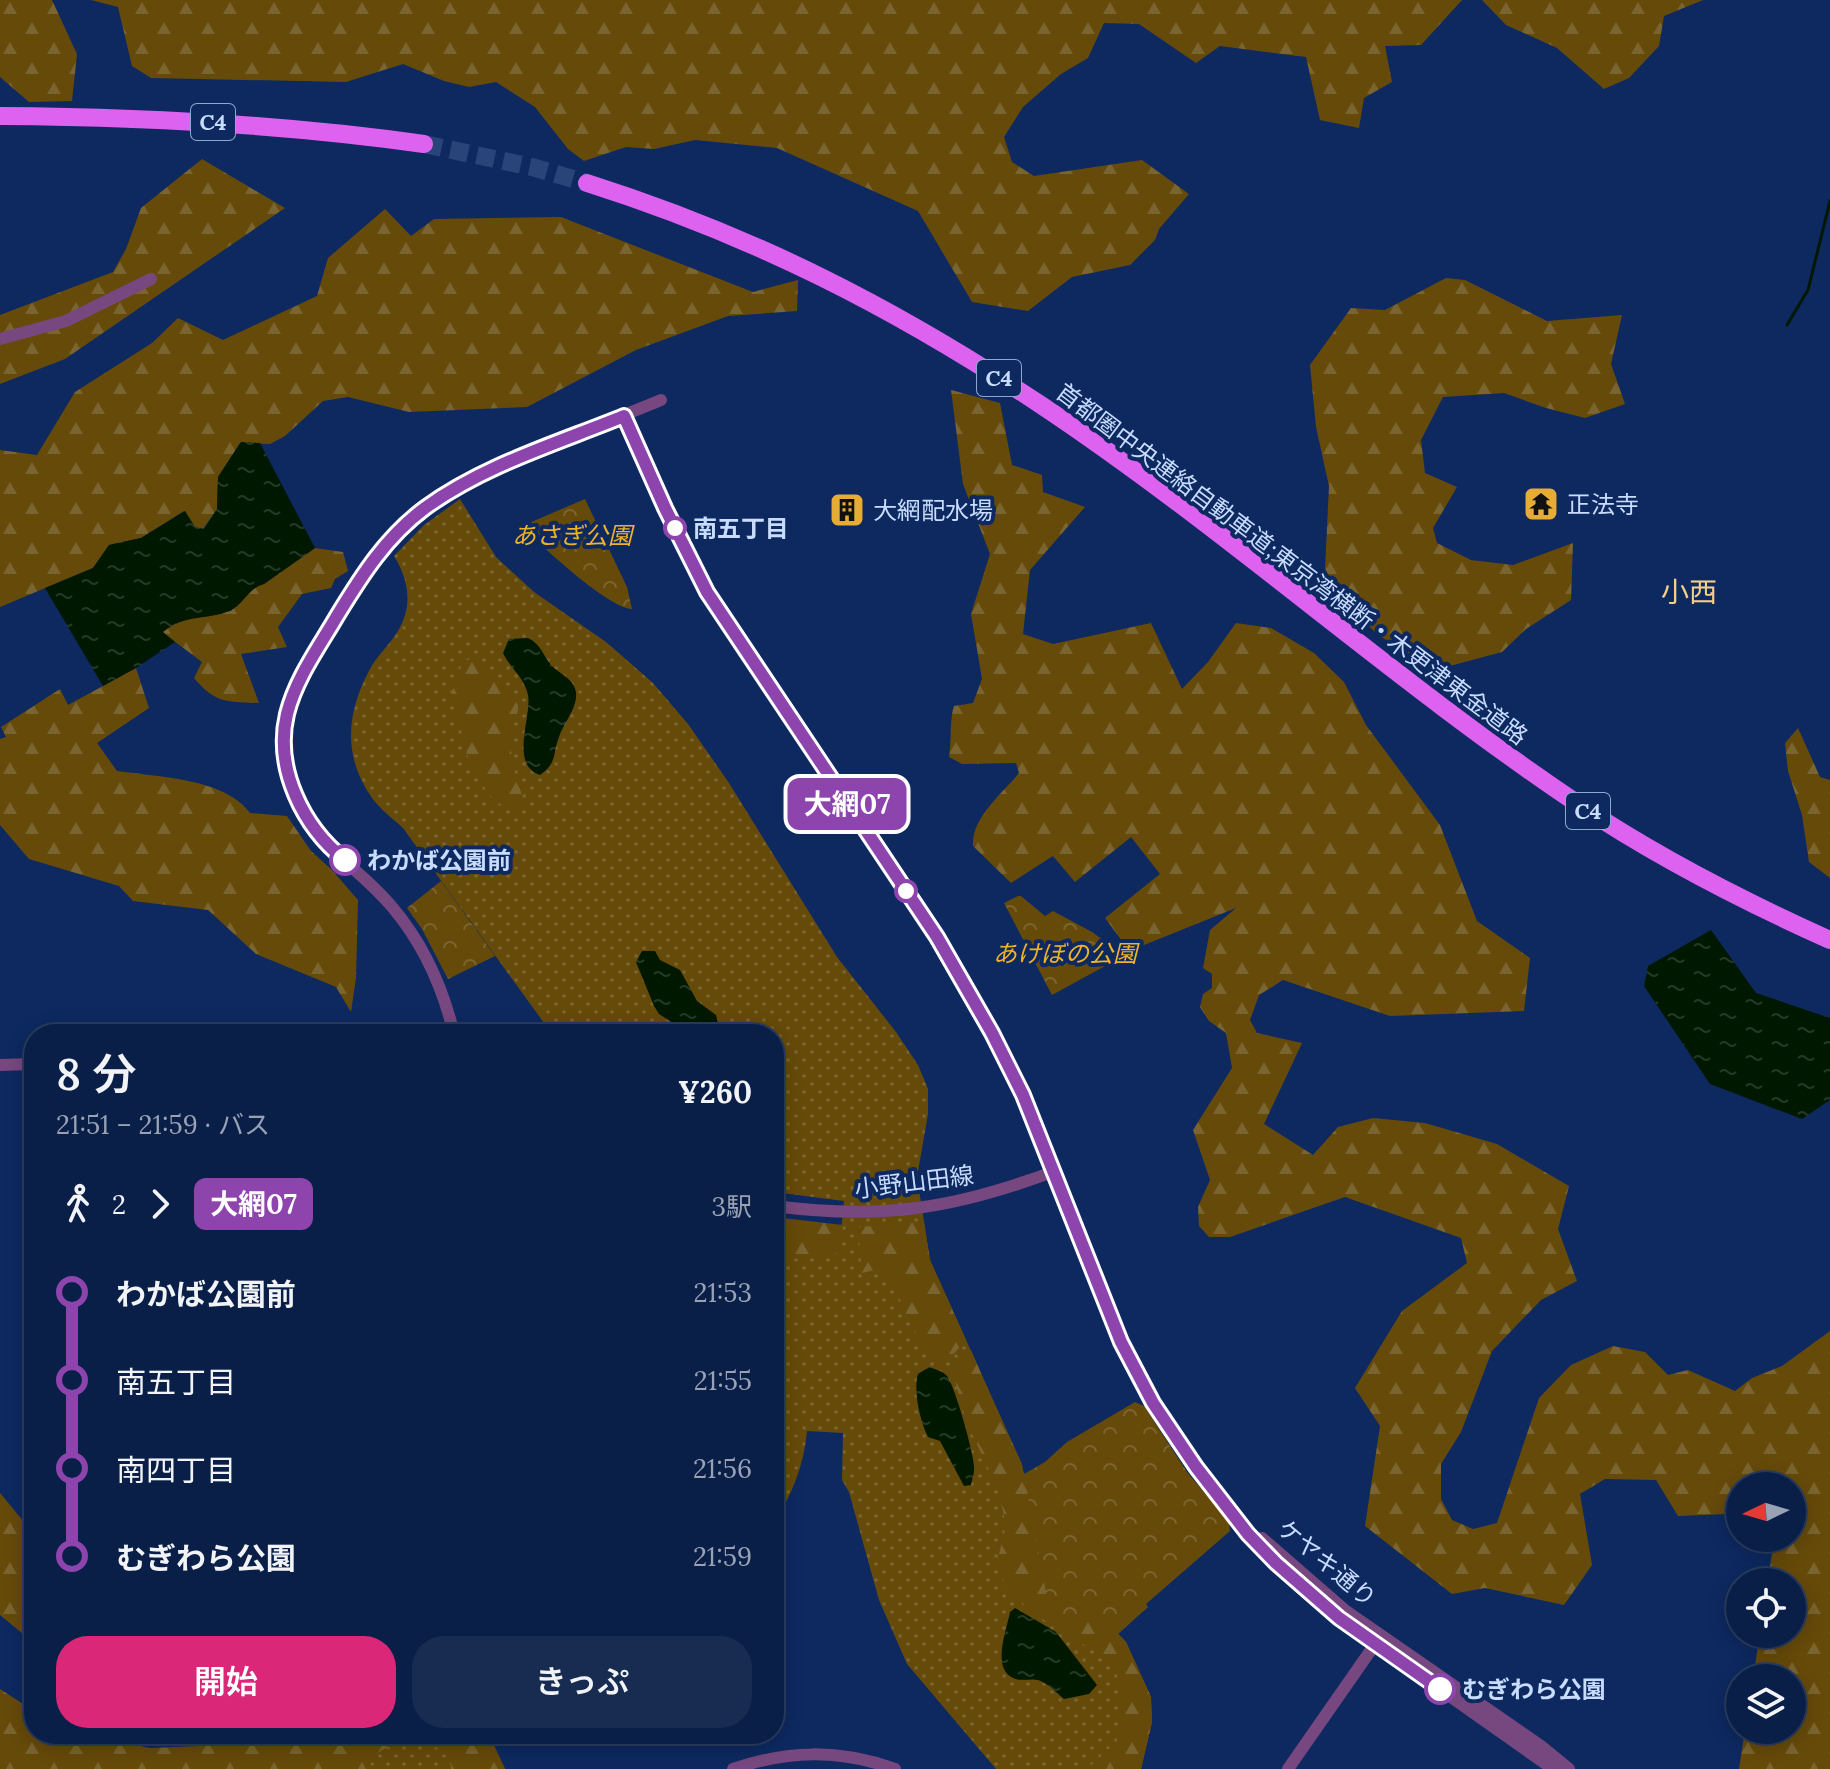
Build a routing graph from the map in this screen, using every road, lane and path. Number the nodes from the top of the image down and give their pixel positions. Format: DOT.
graph roads {
  1 [pos="0,116"];
  2 [pos="424,144"];
  3 [pos="587,183"];
  4 [pos="151,279"];
  5 [pos="0,339"];
  6 [pos="661,400"];
  7 [pos="624,416"];
  8 [pos="1830,940"];
  9 [pos="451,1024"];
  10 [pos="24,1064"];
  11 [pos="0,1065"];
  12 [pos="1055,1171"];
  13 [pos="784,1207"];
  14 [pos="1378,1640"];
  15 [pos="733,1769"];
  16 [pos="895,1769"];
  17 [pos="1288,1769"];
  18 [pos="1553,1769"];
  19 [pos="1569,1769"];
  1 -- 2 [label="highway, C4"];
  3 -- 8 [label="highway, 首都圏中央連絡自動車道;東京湾横断・木更津東金道路 / C4"];
  4 -- 5 [label="street"];
  6 -- 7 [label="street"];
  7 -- 9 [label="street"];
  7 -- 12 [label="street, ケヤキ通り"];
  10 -- 11 [label="street"];
  12 -- 13 [label="street, 小野山田線"];
  12 -- 14 [label="street, ケヤキ通り"];
  14 -- 17 [label="street"];
  14 -- 18 [label="street"];
  14 -- 19 [label="street"];
  15 -- 16 [label="street"];
}
